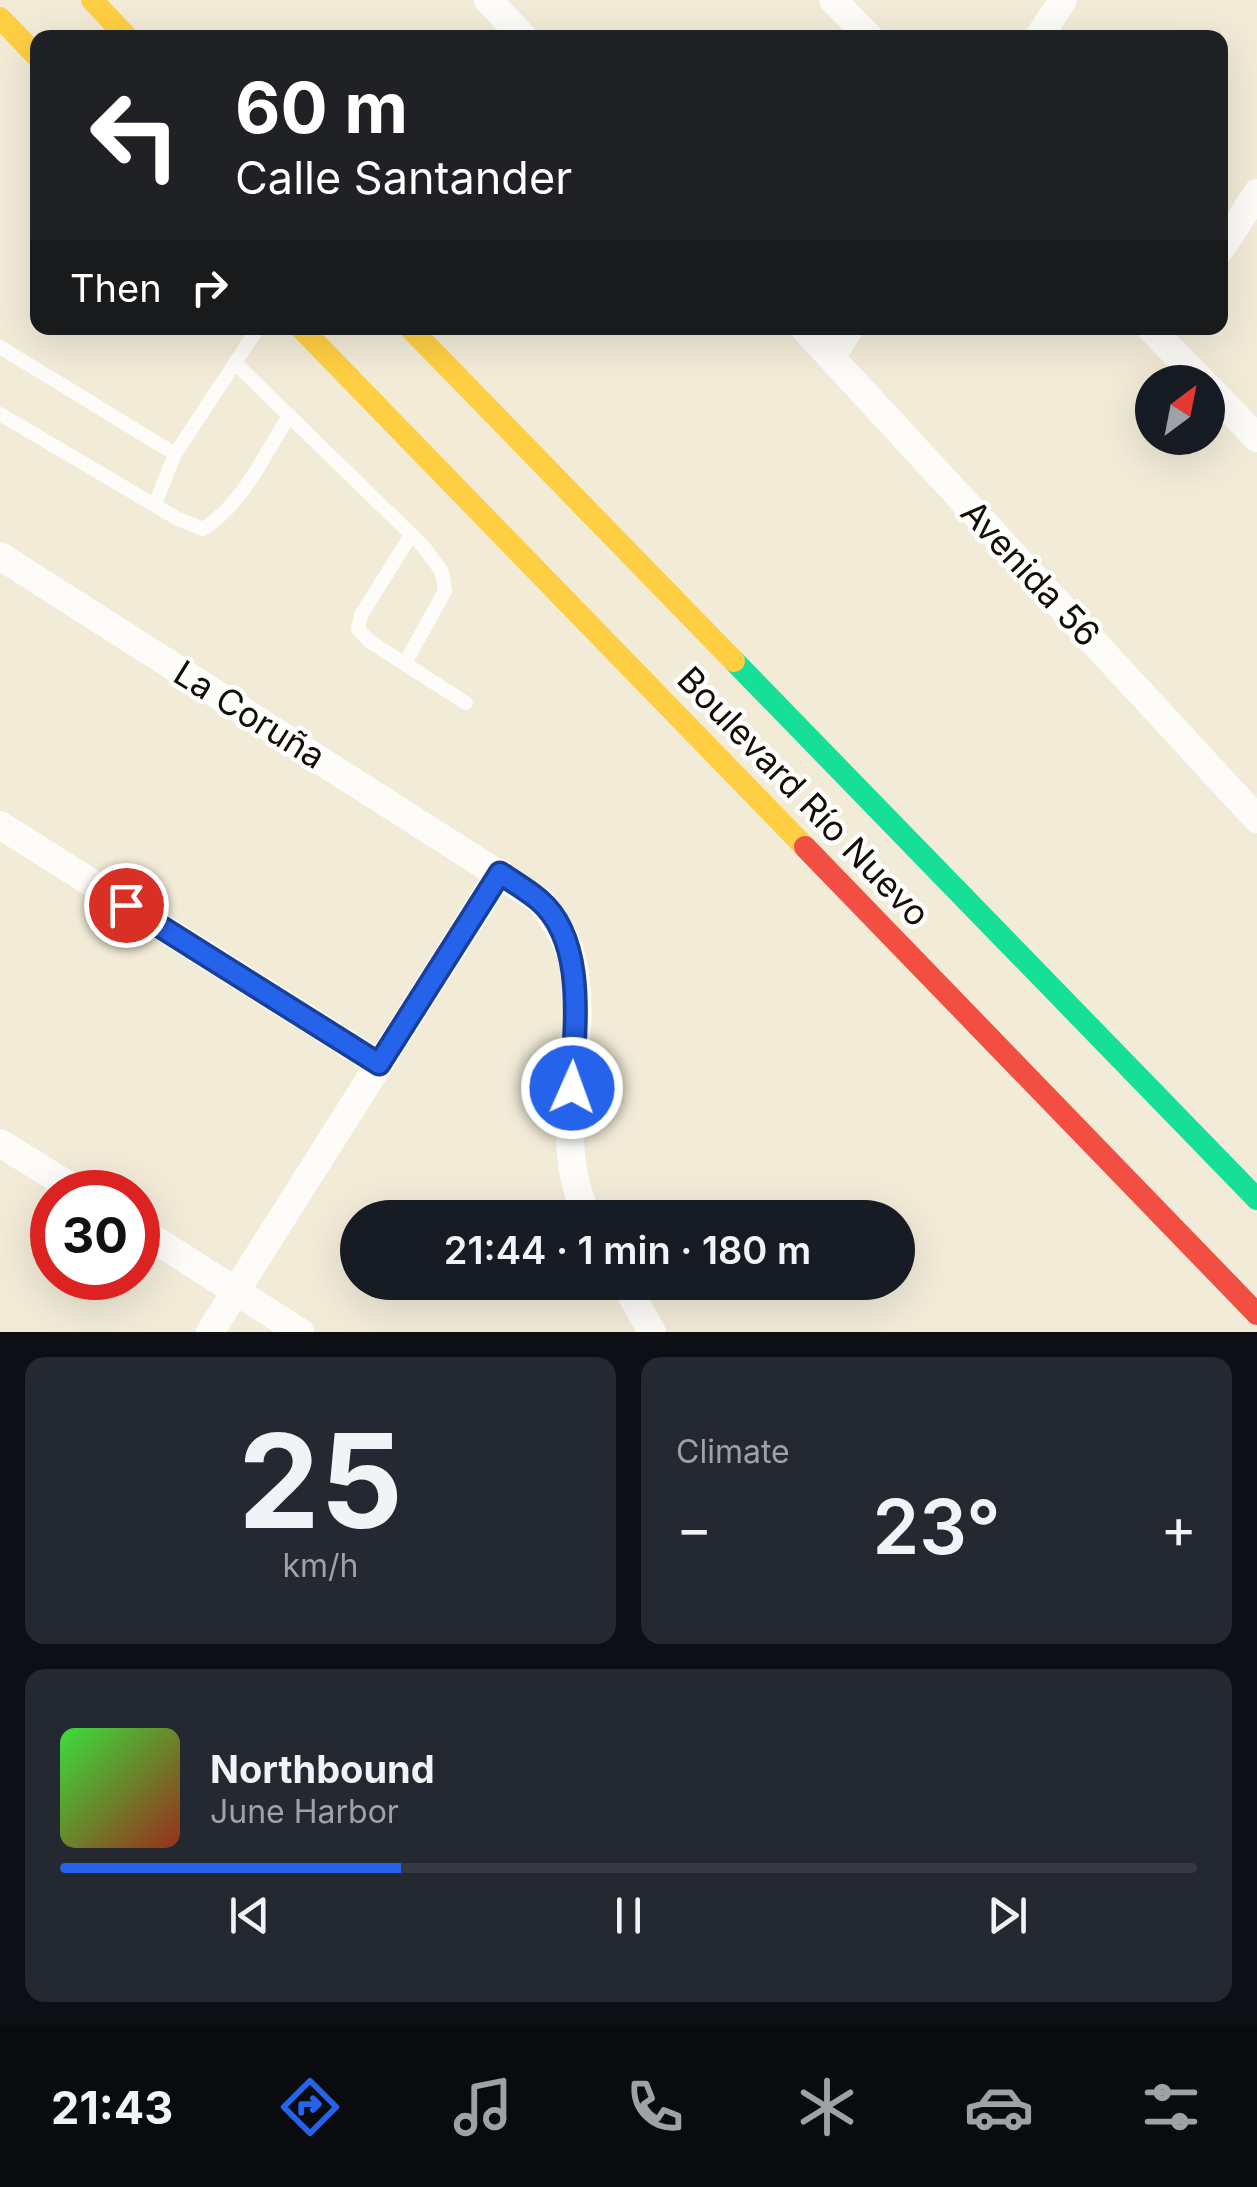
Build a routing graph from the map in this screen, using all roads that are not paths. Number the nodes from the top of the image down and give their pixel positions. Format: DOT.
graph roads {
  1 [pos="92,0"];
  2 [pos="488,0"];
  3 [pos="833,0"];
  4 [pos="1063,0"];
  5 [pos="0,18"];
  6 [pos="120,30"];
  7 [pos="516,30"];
  8 [pos="862,30"];
  9 [pos="1043,30"];
  10 [pos="30,49"];
  11 [pos="1257,193"];
  12 [pos="1228,238"];
  13 [pos="253,335"];
  14 [pos="307,335"];
  15 [pos="417,335"];
  16 [pos="811,335"];
  17 [pos="846,335"];
  18 [pos="1164,335"];
  19 [pos="0,347"];
  20 [pos="832,356"];
  21 [pos="235,363"];
  22 [pos="1189,365"];
  23 [pos="1225,405"];
  24 [pos="0,414"];
  25 [pos="289,416"];
  26 [pos="1257,438"];
  27 [pos="175,454"];
  28 [pos="154,504"];
  29 [pos="411,535"];
  30 [pos="0,556"];
  31 [pos="405,663"];
  32 [pos="466,703"];
  33 [pos="1257,819"];
  34 [pos="0,825"];
  35 [pos="500,873"];
  36 [pos="379,1064"];
  37 [pos="0,1143"];
  38 [pos="44,1170"];
  39 [pos="1257,1199"];
  40 [pos="582,1200"];
  41 [pos="160,1243"];
  42 [pos="236,1291"];
  43 [pos="634,1300"];
  44 [pos="1257,1314"];
  45 [pos="210,1332"];
  46 [pos="300,1332"];
  47 [pos="652,1332"];
  1 -- 6 [label="highway"];
  2 -- 7 [label="street"];
  3 -- 8 [label="street"];
  4 -- 9 [label="street"];
  5 -- 10 [label="highway"];
  11 -- 12 [label="street"];
  13 -- 21 [label="lane"];
  14 -- 44 [label="highway, Boulevard Río Nuevo"];
  15 -- 39 [label="highway, Boulevard Río Nuevo"];
  16 -- 20 [label="street, Avenida 56"];
  17 -- 20 [label="street"];
  18 -- 22 [label="street"];
  19 -- 27 [label="lane"];
  20 -- 33 [label="street, Avenida 56"];
  21 -- 25 [label="lane"];
  21 -- 27 [label="lane"];
  23 -- 26 [label="street"];
  24 -- 28 [label="lane"];
  25 -- 28 [label="lane"];
  25 -- 29 [label="lane"];
  27 -- 28 [label="lane"];
  29 -- 31 [label="lane"];
  29 -- 31 [label="lane"];
  30 -- 35 [label="street, La Coruña"];
  31 -- 32 [label="lane"];
  34 -- 36 [label="street"];
  35 -- 36 [label="street"];
  35 -- 40 [label="street, La Coruña"];
  36 -- 42 [label="street"];
  37 -- 38 [label="street"];
  41 -- 42 [label="street"];
  42 -- 45 [label="street"];
  42 -- 46 [label="street"];
  43 -- 47 [label="street"];
}
